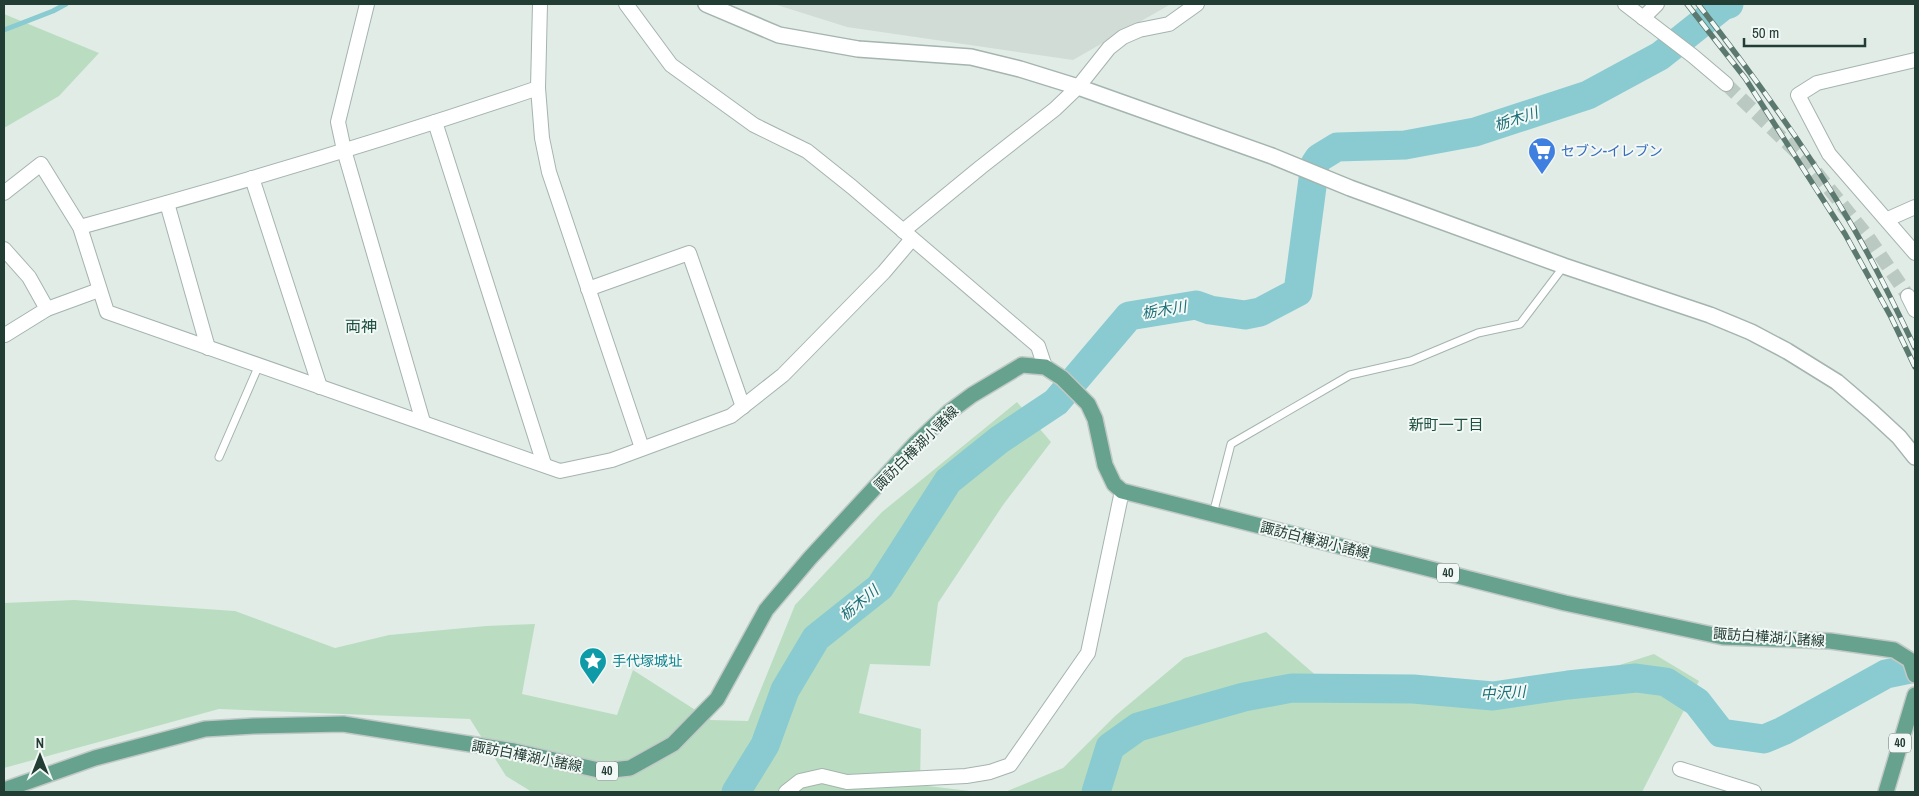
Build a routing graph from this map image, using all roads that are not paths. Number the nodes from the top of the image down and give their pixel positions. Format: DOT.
graph roads {
  1 [pos="367,4"];
  2 [pos="540,4"];
  3 [pos="626,4"];
  4 [pos="706,4"];
  5 [pos="1197,4"];
  6 [pos="1625,4"];
  7 [pos="1657,4"];
  8 [pos="1643,18"];
  9 [pos="1915,60"];
  10 [pos="1726,84"];
  11 [pos="538,88"];
  12 [pos="1078,88"];
  13 [pos="435,122"];
  14 [pos="344,150"];
  15 [pos="252,178"];
  16 [pos="4,193"];
  17 [pos="166,204"];
  18 [pos="1915,207"];
  19 [pos="1888,219"];
  20 [pos="80,226"];
  21 [pos="908,235"];
  22 [pos="4,249"];
  23 [pos="1915,253"];
  24 [pos="1564,266"];
  25 [pos="588,289"];
  26 [pos="99,290"];
  27 [pos="1908,296"];
  28 [pos="48,309"];
  29 [pos="1915,310"];
  30 [pos="5,335"];
  31 [pos="208,348"];
  32 [pos="259,365"];
  33 [pos="1045,367"];
  34 [pos="320,387"];
  35 [pos="743,407"];
  36 [pos="423,422"];
  37 [pos="642,448"];
  38 [pos="219,457"];
  39 [pos="1915,457"];
  40 [pos="544,464"];
  41 [pos="1122,491"];
  42 [pos="1213,514"];
  43 [pos="1915,675"];
  44 [pos="1915,695"];
  45 [pos="1680,769"];
  46 [pos="4,790"];
  47 [pos="786,792"];
  48 [pos="1754,792"];
  49 [pos="1886,792"];
  1 -- 14 [label="street"];
  2 -- 11 [label="street"];
  3 -- 21 [label="street"];
  4 -- 12 [label="street"];
  5 -- 12 [label="street"];
  6 -- 8 [label="street"];
  7 -- 8 [label="street"];
  8 -- 10 [label="street"];
  9 -- 19 [label="street"];
  11 -- 13 [label="street"];
  11 -- 25 [label="street"];
  12 -- 21 [label="street"];
  12 -- 24 [label="street"];
  13 -- 14 [label="street"];
  13 -- 40 [label="street"];
  14 -- 15 [label="street"];
  14 -- 36 [label="street"];
  15 -- 17 [label="street"];
  15 -- 34 [label="street"];
  16 -- 20 [label="street"];
  17 -- 20 [label="street"];
  17 -- 31 [label="street"];
  18 -- 19 [label="street"];
  19 -- 23 [label="street"];
  20 -- 26 [label="street"];
  21 -- 33 [label="street"];
  21 -- 35 [label="street"];
  22 -- 28 [label="street"];
  24 -- 39 [label="street"];
  24 -- 42 [label="lane"];
  25 -- 35 [label="street"];
  25 -- 37 [label="street"];
  26 -- 28 [label="street"];
  26 -- 31 [label="street"];
  27 -- 29 [label="street"];
  28 -- 30 [label="street"];
  31 -- 32 [label="street"];
  32 -- 34 [label="street"];
  32 -- 38 [label="lane"];
  33 -- 41 [label="main road"];
  33 -- 46 [label="main road, 諏訪白樺湖小諸線 / 40"];
  34 -- 36 [label="street"];
  35 -- 37 [label="street"];
  36 -- 40 [label="street"];
  37 -- 40 [label="street"];
  41 -- 42 [label="main road, 諏訪白樺湖小諸線 / 40"];
  41 -- 47 [label="street"];
  42 -- 43 [label="main road, 諏訪白樺湖小諸線 / 40"];
  44 -- 49 [label="main road, 40"];
  45 -- 48 [label="street"];
}
